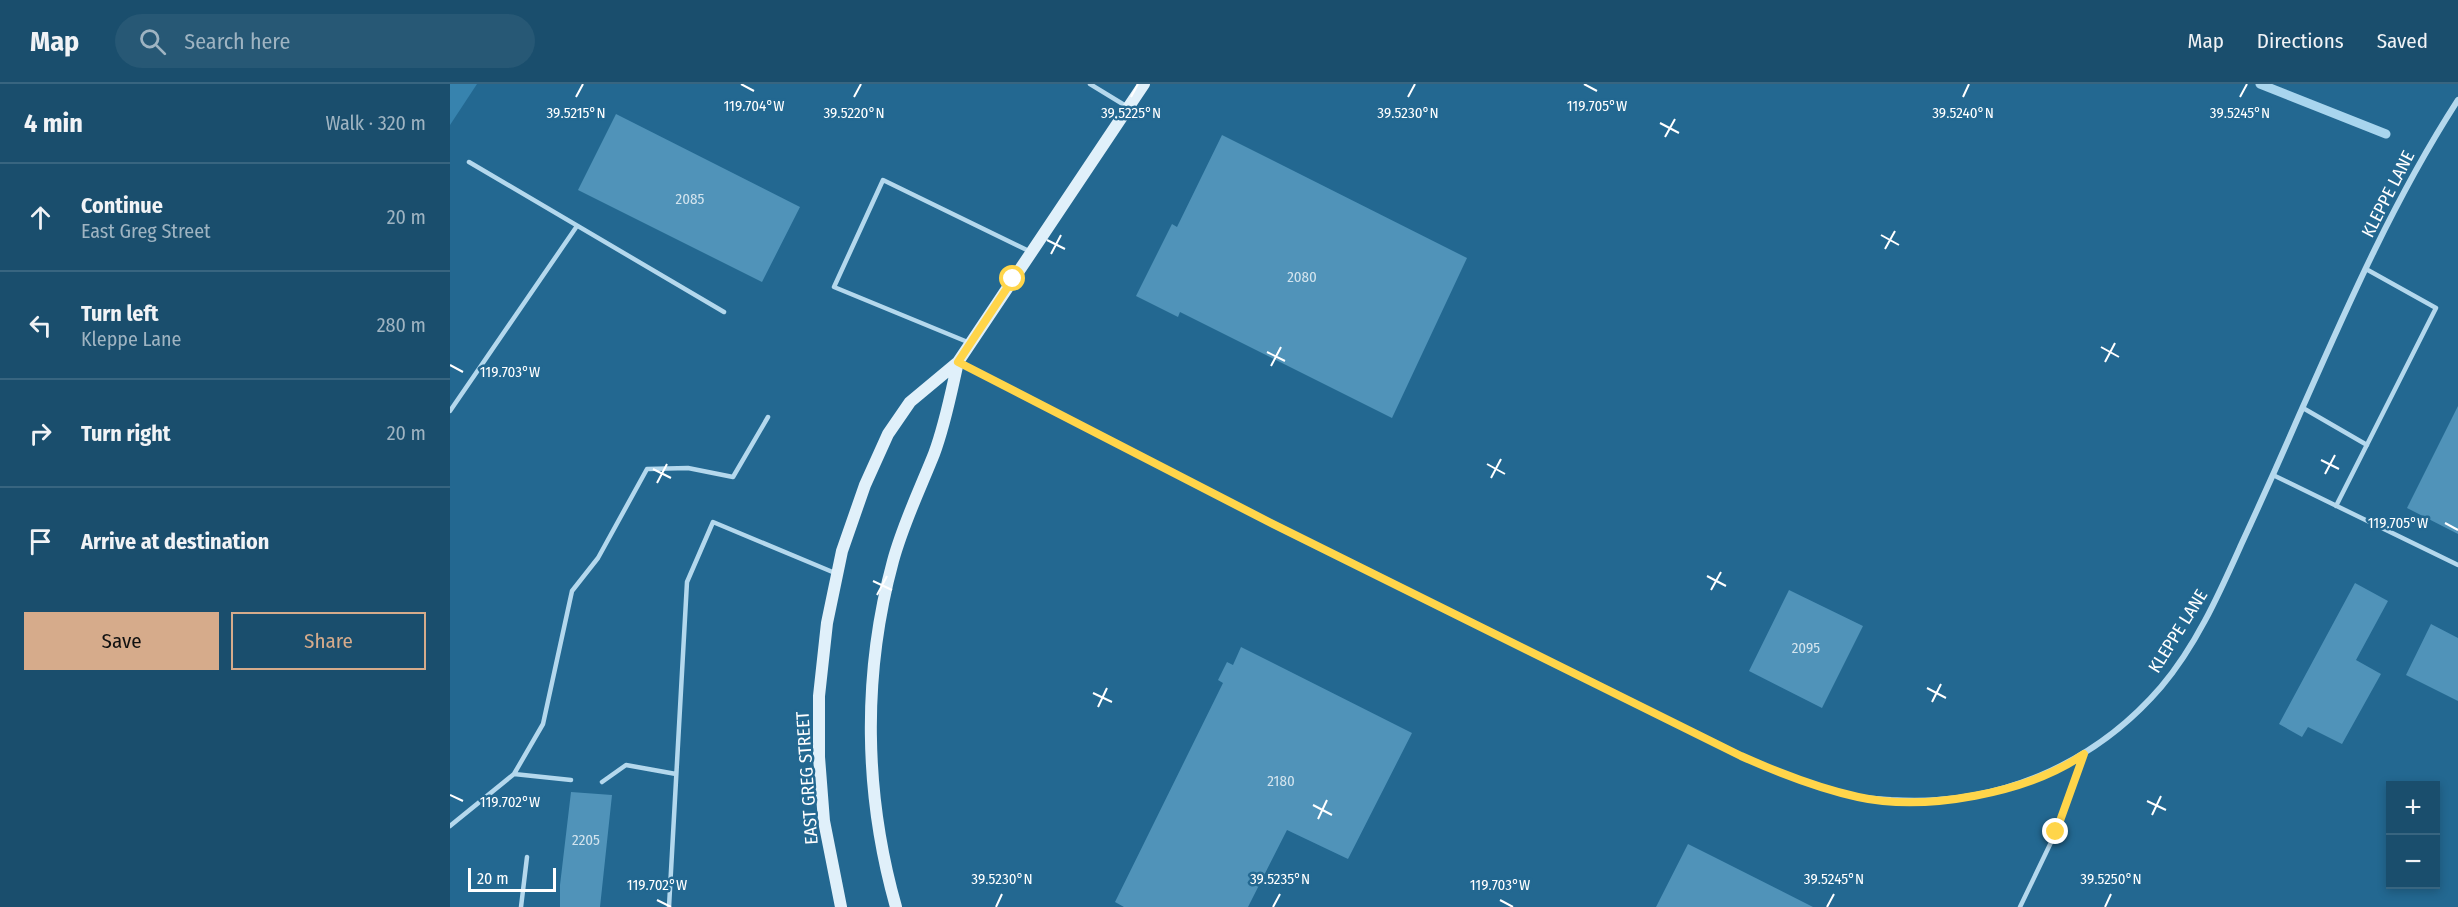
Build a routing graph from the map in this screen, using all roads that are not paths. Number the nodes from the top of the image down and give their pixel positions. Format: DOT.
graph roads {
  1 [pos="1090,84"];
  2 [pos="1144,84"];
  3 [pos="2458,100"];
  4 [pos="1128,107"];
  5 [pos="469,162"];
  6 [pos="577,226"];
  7 [pos="1031,252"];
  8 [pos="2366,269"];
  9 [pos="724,312"];
  10 [pos="971,343"];
  11 [pos="958,362"];
  12 [pos="2303,408"];
  13 [pos="450,411"];
  14 [pos="768,417"];
  15 [pos="2367,445"];
  16 [pos="2273,475"];
  17 [pos="2337,506"];
  18 [pos="2458,565"];
  19 [pos="838,574"];
  20 [pos="2084,754"];
  21 [pos="514,774"];
  22 [pos="676,774"];
  23 [pos="571,780"];
  24 [pos="602,782"];
  25 [pos="450,826"];
  26 [pos="527,857"];
  27 [pos="521,907"];
  28 [pos="669,907"];
  29 [pos="841,907"];
  30 [pos="896,907"];
  31 [pos="2019,907"];
  1 -- 4 [label="lane"];
  2 -- 4 [label="main road, EAST GREG STREET"];
  3 -- 8 [label="street, KLEPPE LANE"];
  4 -- 7 [label="main road, EAST GREG STREET"];
  5 -- 6 [label="lane"];
  6 -- 9 [label="lane"];
  6 -- 13 [label="lane"];
  7 -- 10 [label="main road, EAST GREG STREET"];
  7 -- 10 [label="lane"];
  8 -- 12 [label="street, KLEPPE LANE"];
  8 -- 15 [label="lane"];
  10 -- 11 [label="main road, EAST GREG STREET"];
  11 -- 19 [label="main road, EAST GREG STREET"];
  11 -- 20 [label="street, KLEPPE LANE"];
  11 -- 30 [label="main road, EAST GREG STREET"];
  12 -- 15 [label="lane"];
  12 -- 16 [label="street, KLEPPE LANE"];
  14 -- 21 [label="lane"];
  15 -- 17 [label="lane"];
  16 -- 17 [label="lane"];
  16 -- 20 [label="street, KLEPPE LANE"];
  17 -- 18 [label="lane"];
  19 -- 22 [label="lane"];
  19 -- 29 [label="main road, EAST GREG STREET"];
  20 -- 31 [label="lane"];
  21 -- 23 [label="lane"];
  21 -- 25 [label="lane"];
  22 -- 24 [label="lane"];
  22 -- 28 [label="lane"];
  26 -- 27 [label="lane"];
}
